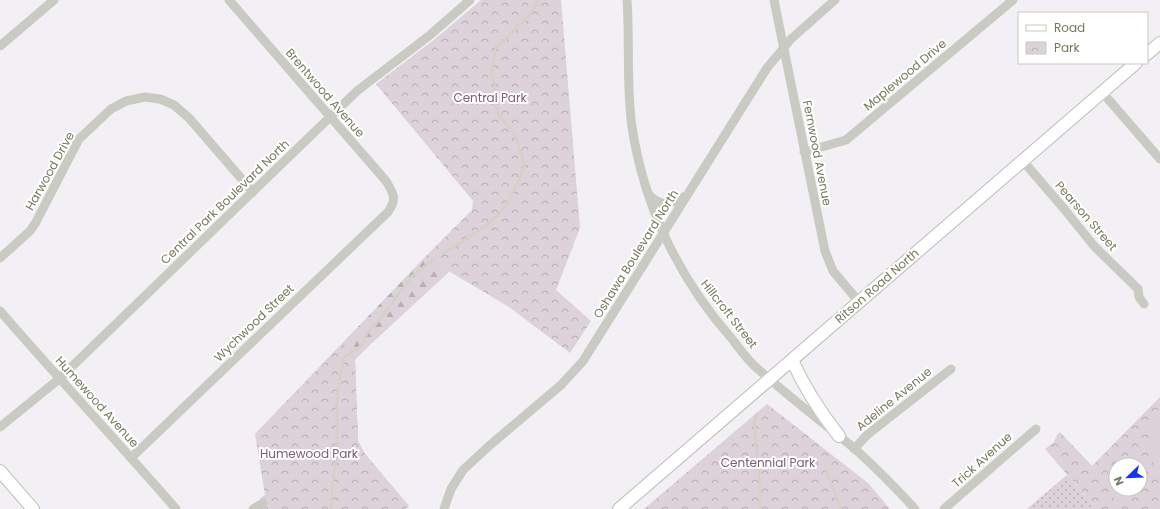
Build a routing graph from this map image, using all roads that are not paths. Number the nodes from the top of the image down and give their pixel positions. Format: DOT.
graph roads {
  1 [pos="54,0"];
  2 [pos="229,0"];
  3 [pos="470,0"];
  4 [pos="627,0"];
  5 [pos="774,0"];
  6 [pos="835,0"];
  7 [pos="1013,0"];
  8 [pos="1160,42"];
  9 [pos="0,46"];
  10 [pos="784,49"];
  11 [pos="1148,53"];
  12 [pos="1135,64"];
  13 [pos="1102,92"];
  14 [pos="330,118"];
  15 [pos="804,152"];
  16 [pos="1160,159"];
  17 [pos="1023,161"];
  18 [pos="253,192"];
  19 [pos="647,193"];
  20 [pos="686,195"];
  21 [pos="393,205"];
  22 [pos="664,234"];
  23 [pos="0,258"];
  24 [pos="858,302"];
  25 [pos="1144,304"];
  26 [pos="0,311"];
  27 [pos="792,360"];
  28 [pos="951,369"];
  29 [pos="59,379"];
  30 [pos="770,379"];
  31 [pos="0,427"];
  32 [pos="1036,429"];
  33 [pos="839,436"];
  34 [pos="854,449"];
  35 [pos="131,458"];
  36 [pos="0,471"];
  37 [pos="263,504"];
  38 [pos="33,509"];
  39 [pos="176,509"];
  40 [pos="253,509"];
  41 [pos="444,509"];
  42 [pos="619,509"];
  43 [pos="915,509"];
  44 [pos="944,509"];
  1 -- 9 [label="street"];
  2 -- 14 [label="street, Brentwood Avenue"];
  3 -- 14 [label="street, Central Park Boulevard North"];
  4 -- 19 [label="street, Hillcroft Street"];
  5 -- 10 [label="street, Fernwood Avenue"];
  6 -- 10 [label="street, Oshawa Boulevard North"];
  7 -- 15 [label="street, Maplewood Drive"];
  8 -- 11 [label="main road"];
  10 -- 15 [label="street, Fernwood Avenue"];
  10 -- 20 [label="street, Oshawa Boulevard North"];
  12 -- 13 [label="main road, Ritson Road North"];
  13 -- 16 [label="street"];
  13 -- 17 [label="main road, Ritson Road North"];
  14 -- 18 [label="street, Central Park Boulevard North"];
  14 -- 21 [label="street, Brentwood Avenue"];
  15 -- 24 [label="street, Fernwood Avenue"];
  17 -- 24 [label="main road, Ritson Road North"];
  17 -- 25 [label="street, Pearson Street"];
  18 -- 23 [label="street, Harwood Drive"];
  18 -- 29 [label="street, Central Park Boulevard North"];
  19 -- 20 [label="street"];
  19 -- 22 [label="street, Hillcroft Street"];
  20 -- 22 [label="street, Oshawa Boulevard North"];
  21 -- 35 [label="street, Wychwood Street"];
  22 -- 30 [label="street, Hillcroft Street"];
  22 -- 41 [label="street, Oshawa Boulevard North"];
  24 -- 27 [label="main road, Ritson Road North"];
  26 -- 29 [label="street, Humewood Avenue"];
  27 -- 30 [label="main road, Ritson Road North"];
  27 -- 33 [label="main road"];
  28 -- 34 [label="street, Adeline Avenue"];
  29 -- 31 [label="street, Central Park Boulevard North"];
  29 -- 35 [label="street, Humewood Avenue"];
  30 -- 33 [label="street, Hillcroft Street"];
  30 -- 42 [label="main road, Ritson Road North"];
  32 -- 44 [label="street, Trick Avenue"];
  33 -- 34 [label="street, Hillcroft Street"];
  34 -- 43 [label="street, Hillcroft Street"];
  35 -- 39 [label="street, Humewood Avenue"];
  36 -- 38 [label="main road"];
  37 -- 40 [label="street"];
}
